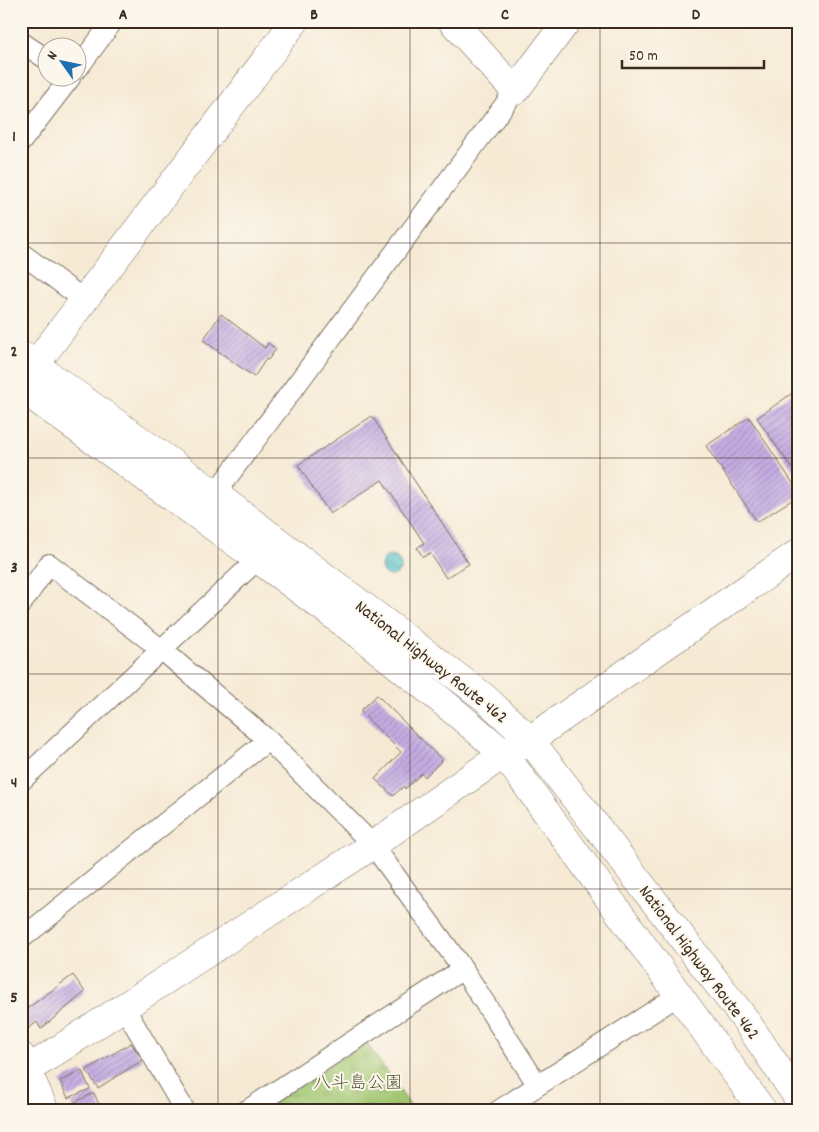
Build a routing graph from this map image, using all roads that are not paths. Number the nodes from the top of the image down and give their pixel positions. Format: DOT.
graph roads {
  1 [pos="113,21"];
  2 [pos="295,21"];
  3 [pos="452,21"];
  4 [pos="566,21"];
  5 [pos="21,42"];
  6 [pos="38,53"];
  7 [pos="88,55"];
  8 [pos="62,88"];
  9 [pos="515,91"];
  10 [pos="21,142"];
  11 [pos="21,253"];
  12 [pos="84,300"];
  13 [pos="26,369"];
  14 [pos="214,494"];
  15 [pos="798,553"];
  16 [pos="257,560"];
  17 [pos="21,604"];
  18 [pos="161,649"];
  19 [pos="268,740"];
  20 [pos="530,740"];
  21 [pos="504,754"];
  22 [pos="21,781"];
  23 [pos="372,844"];
  24 [pos="21,939"];
  25 [pos="463,969"];
  26 [pos="679,995"];
  27 [pos="124,1007"];
  28 [pos="23,1066"];
  29 [pos="537,1084"];
  30 [pos="798,1098"];
  31 [pos="44,1111"];
  32 [pos="185,1111"];
  33 [pos="246,1111"];
  34 [pos="498,1111"];
  35 [pos="763,1111"];
  1 -- 7 [label="street"];
  2 -- 12 [label="main road"];
  3 -- 9 [label="main road"];
  4 -- 9 [label="main road"];
  5 -- 6 [label="street"];
  8 -- 10 [label="street"];
  9 -- 14 [label="street"];
  11 -- 12 [label="street"];
  12 -- 13 [label="main road"];
  13 -- 14 [label="main road, National Highway Route 462"];
  13 -- 16 [label="main road, National Highway Route 462"];
  14 -- 20 [label="main road, National Highway Route 462"];
  15 -- 20 [label="main road"];
  16 -- 18 [label="street"];
  16 -- 21 [label="main road, National Highway Route 462"];
  17 -- 18 [label="street"];
  18 -- 19 [label="street"];
  18 -- 22 [label="street"];
  19 -- 23 [label="street"];
  19 -- 24 [label="street"];
  20 -- 21 [label="main road"];
  20 -- 30 [label="main road, National Highway Route 462"];
  21 -- 23 [label="main road"];
  21 -- 26 [label="main road, National Highway Route 462"];
  23 -- 25 [label="street"];
  23 -- 27 [label="main road"];
  25 -- 29 [label="street"];
  25 -- 33 [label="street"];
  26 -- 29 [label="street"];
  26 -- 35 [label="main road, National Highway Route 462"];
  27 -- 28 [label="main road"];
  27 -- 32 [label="street"];
  28 -- 31 [label="main road"];
  29 -- 34 [label="street"];
}
